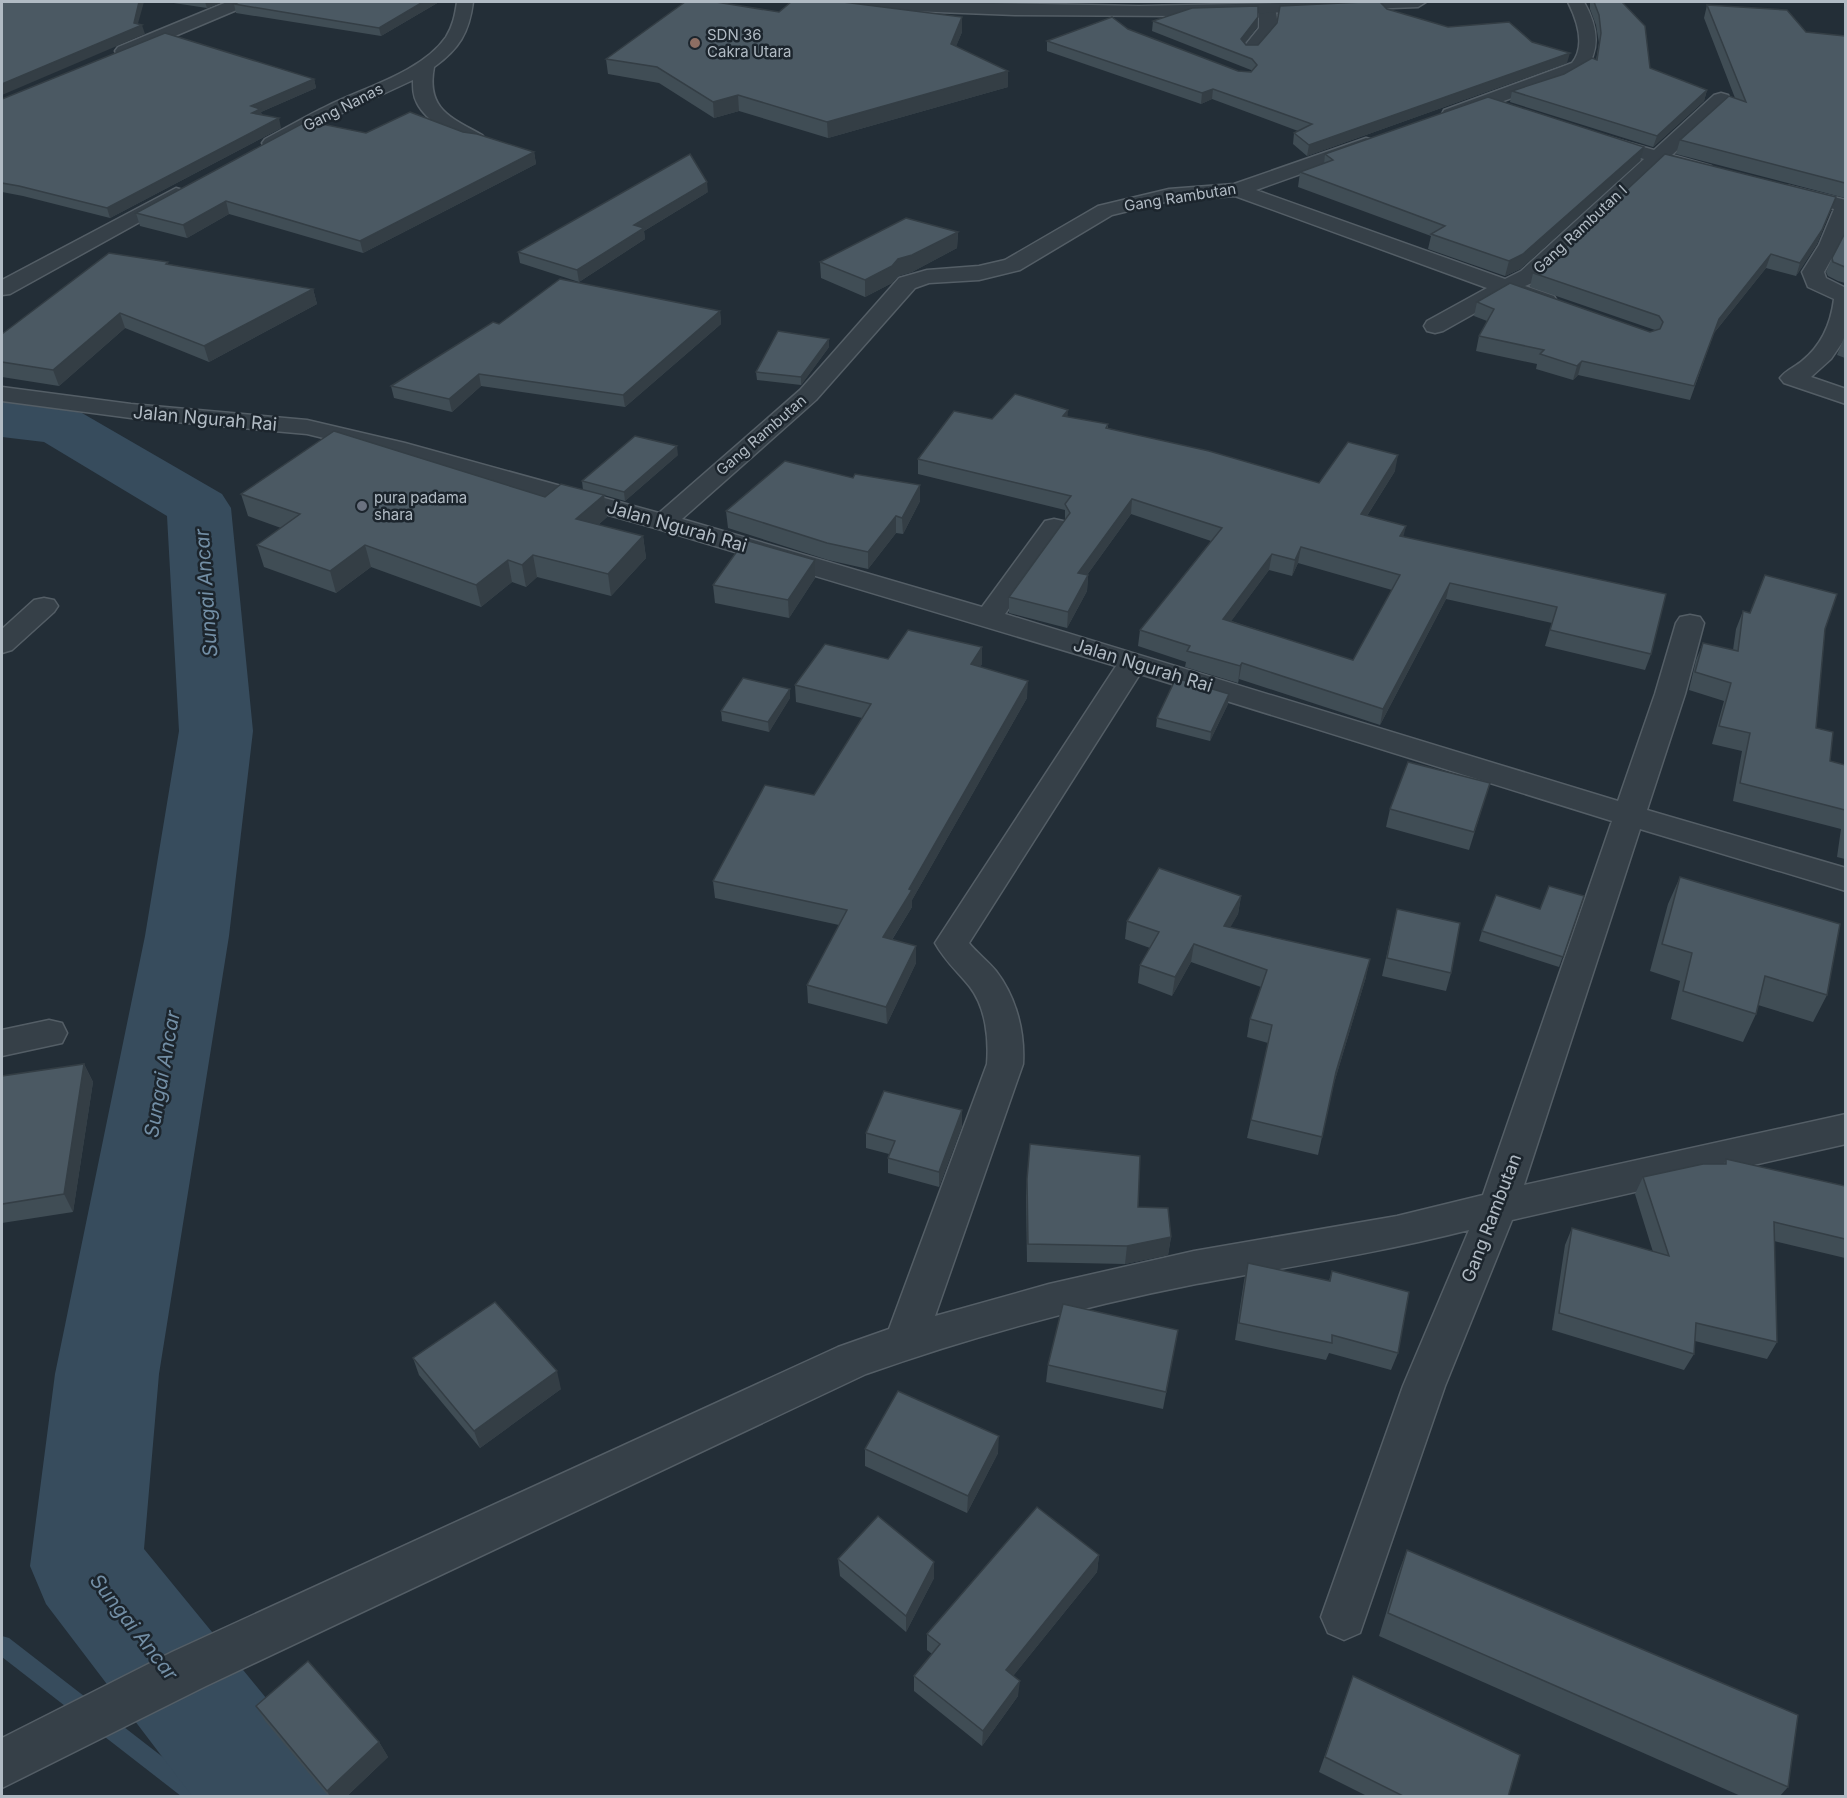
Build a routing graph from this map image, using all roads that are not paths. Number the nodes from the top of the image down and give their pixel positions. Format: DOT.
graph roads {
  1 [pos="240,2"];
  2 [pos="465,2"];
  3 [pos="808,2"];
  4 [pos="1418,2"];
  5 [pos="1576,2"];
  6 [pos="1267,10"];
  7 [pos="1106,11"];
  8 [pos="1127,28"];
  9 [pos="1251,49"];
  10 [pos="110,57"];
  11 [pos="425,65"];
  12 [pos="1721,99"];
  13 [pos="1484,102"];
  14 [pos="1517,113"];
  15 [pos="1428,122"];
  16 [pos="1583,135"];
  17 [pos="1383,138"];
  18 [pos="475,139"];
  19 [pos="261,150"];
  20 [pos="1658,158"];
  21 [pos="1720,175"];
  22 [pos="188,188"];
  23 [pos="1772,188"];
  24 [pos="1237,190"];
  25 [pos="1845,206"];
  26 [pos="1508,287"];
  27 [pos="2,289"];
  28 [pos="1845,296"];
  29 [pos="1561,306"];
  30 [pos="1435,326"];
  31 [pos="2,394"];
  32 [pos="1845,397"];
  33 [pos="664,522"];
  34 [pos="1054,527"];
  35 [pos="44,606"];
  36 [pos="988,618"];
  37 [pos="1690,623"];
  38 [pos="2,644"];
  39 [pos="1134,661"];
  40 [pos="1628,816"];
  41 [pos="1845,880"];
  42 [pos="49,1033"];
  43 [pos="2,1043"];
  44 [pos="1845,1129"];
  45 [pos="1498,1207"];
  46 [pos="904,1342"];
  47 [pos="1344,1617"];
  48 [pos="2,1764"];
  1 -- 10 [label="street"];
  2 -- 11 [label="street, Gang Nanas"];
  3 -- 7 [label="street"];
  4 -- 6 [label="street"];
  5 -- 13 [label="street"];
  6 -- 7 [label="street"];
  6 -- 9 [label="street"];
  7 -- 8 [label="street"];
  11 -- 18 [label="street"];
  11 -- 19 [label="street, Gang Nanas"];
  12 -- 20 [label="street, Gang Rambutan I"];
  13 -- 14 [label="street"];
  13 -- 15 [label="street"];
  16 -- 20 [label="street"];
  17 -- 24 [label="street, Gang Rambutan"];
  20 -- 21 [label="street"];
  20 -- 26 [label="street, Gang Rambutan I"];
  22 -- 27 [label="street"];
  23 -- 25 [label="street"];
  24 -- 26 [label="street"];
  24 -- 33 [label="street, Gang Rambutan"];
  25 -- 28 [label="street"];
  26 -- 29 [label="street"];
  26 -- 30 [label="street, Gang Rambutan I"];
  28 -- 32 [label="street"];
  31 -- 33 [label="street, Jalan Ngurah Rai"];
  33 -- 36 [label="street, Jalan Ngurah Rai"];
  34 -- 36 [label="street"];
  35 -- 38 [label="street"];
  36 -- 39 [label="street, Jalan Ngurah Rai"];
  37 -- 40 [label="street, Gang Rambutan"];
  39 -- 40 [label="street, Jalan Ngurah Rai"];
  39 -- 46 [label="street"];
  40 -- 41 [label="street, Jalan Ngurah Rai"];
  40 -- 45 [label="street, Gang Rambutan"];
  42 -- 43 [label="street"];
  44 -- 45 [label="street"];
  45 -- 46 [label="street"];
  45 -- 47 [label="street, Gang Rambutan"];
  46 -- 48 [label="street"];
}
